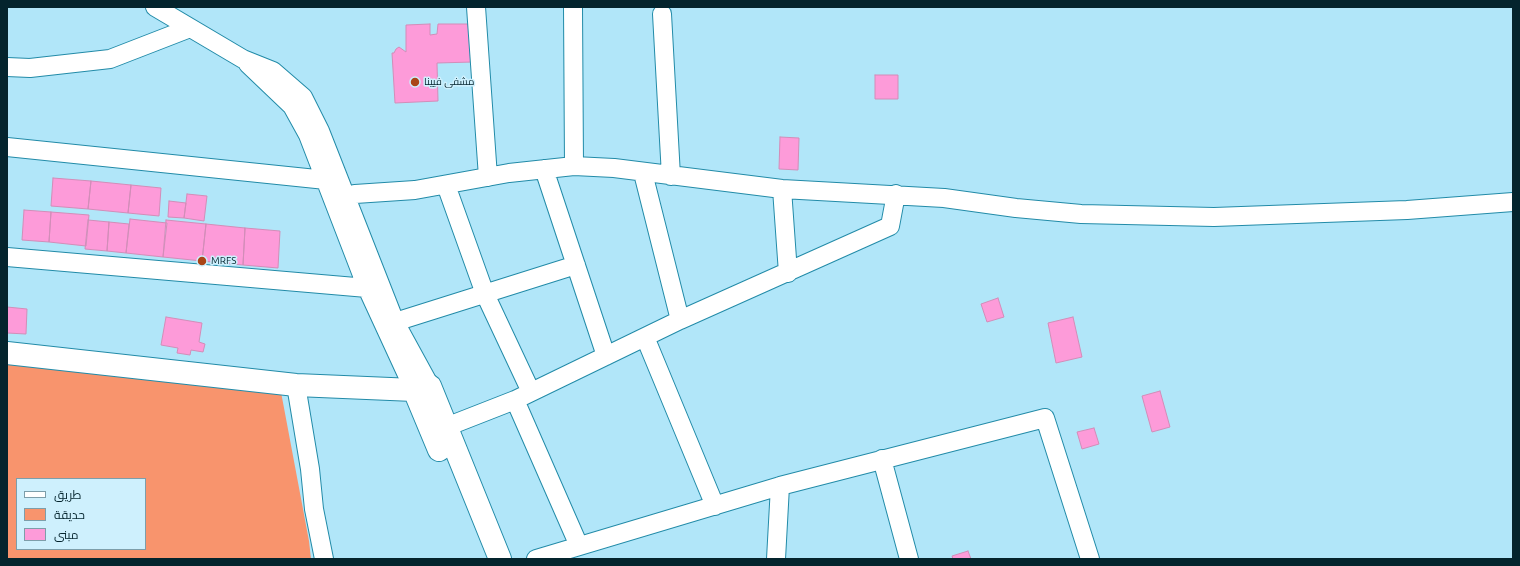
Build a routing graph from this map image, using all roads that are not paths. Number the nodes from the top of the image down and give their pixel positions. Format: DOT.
graph roads {
  1 [pos="156,7"];
  2 [pos="476,7"];
  3 [pos="573,7"];
  4 [pos="662,14"];
  5 [pos="190,28"];
  6 [pos="243,59"];
  7 [pos="7,67"];
  8 [pos="7,147"];
  9 [pos="574,166"];
  10 [pos="544,169"];
  11 [pos="643,172"];
  12 [pos="671,176"];
  13 [pos="488,177"];
  14 [pos="326,180"];
  15 [pos="446,185"];
  16 [pos="782,189"];
  17 [pos="896,194"];
  18 [pos="340,198"];
  19 [pos="1513,202"];
  20 [pos="7,257"];
  21 [pos="576,265"];
  22 [pos="788,273"];
  23 [pos="366,288"];
  24 [pos="485,294"];
  25 [pos="680,320"];
  26 [pos="395,322"];
  27 [pos="646,337"];
  28 [pos="7,353"];
  29 [pos="606,356"];
  30 [pos="296,385"];
  31 [pos="422,388"];
  32 [pos="531,392"];
  33 [pos="515,400"];
  34 [pos="446,427"];
  35 [pos="882,459"];
  36 [pos="780,486"];
  37 [pos="715,506"];
  38 [pos="579,546"];
  39 [pos="324,559"];
  40 [pos="484,559"];
  41 [pos="500,559"];
  42 [pos="536,559"];
  43 [pos="776,559"];
  44 [pos="909,559"];
  45 [pos="1090,559"];
  1 -- 5 [label="street"];
  2 -- 13 [label="street"];
  3 -- 9 [label="street"];
  4 -- 12 [label="street"];
  5 -- 6 [label="street"];
  5 -- 7 [label="street"];
  6 -- 14 [label="street"];
  6 -- 18 [label="street"];
  8 -- 14 [label="street"];
  9 -- 10 [label="street"];
  9 -- 11 [label="street"];
  10 -- 13 [label="street"];
  10 -- 21 [label="street"];
  11 -- 12 [label="street"];
  11 -- 25 [label="street"];
  12 -- 16 [label="street"];
  13 -- 15 [label="street"];
  14 -- 18 [label="street"];
  15 -- 18 [label="street"];
  15 -- 24 [label="street"];
  16 -- 17 [label="street"];
  16 -- 22 [label="street"];
  17 -- 19 [label="street"];
  17 -- 22 [label="street"];
  18 -- 23 [label="street"];
  18 -- 26 [label="street"];
  20 -- 23 [label="street"];
  21 -- 24 [label="street"];
  21 -- 29 [label="street"];
  22 -- 25 [label="street"];
  23 -- 31 [label="street"];
  24 -- 26 [label="street"];
  24 -- 32 [label="street"];
  25 -- 27 [label="street"];
  26 -- 31 [label="street"];
  27 -- 29 [label="street"];
  27 -- 37 [label="street"];
  28 -- 30 [label="main road"];
  29 -- 32 [label="street"];
  30 -- 31 [label="main road"];
  30 -- 39 [label="street"];
  31 -- 34 [label="main road"];
  31 -- 40 [label="main road"];
  32 -- 33 [label="street"];
  33 -- 34 [label="street"];
  33 -- 38 [label="street"];
  34 -- 41 [label="main road"];
  35 -- 36 [label="street"];
  35 -- 44 [label="street"];
  35 -- 45 [label="street"];
  36 -- 37 [label="street"];
  36 -- 43 [label="street"];
  37 -- 38 [label="street"];
  38 -- 42 [label="street"];
}
